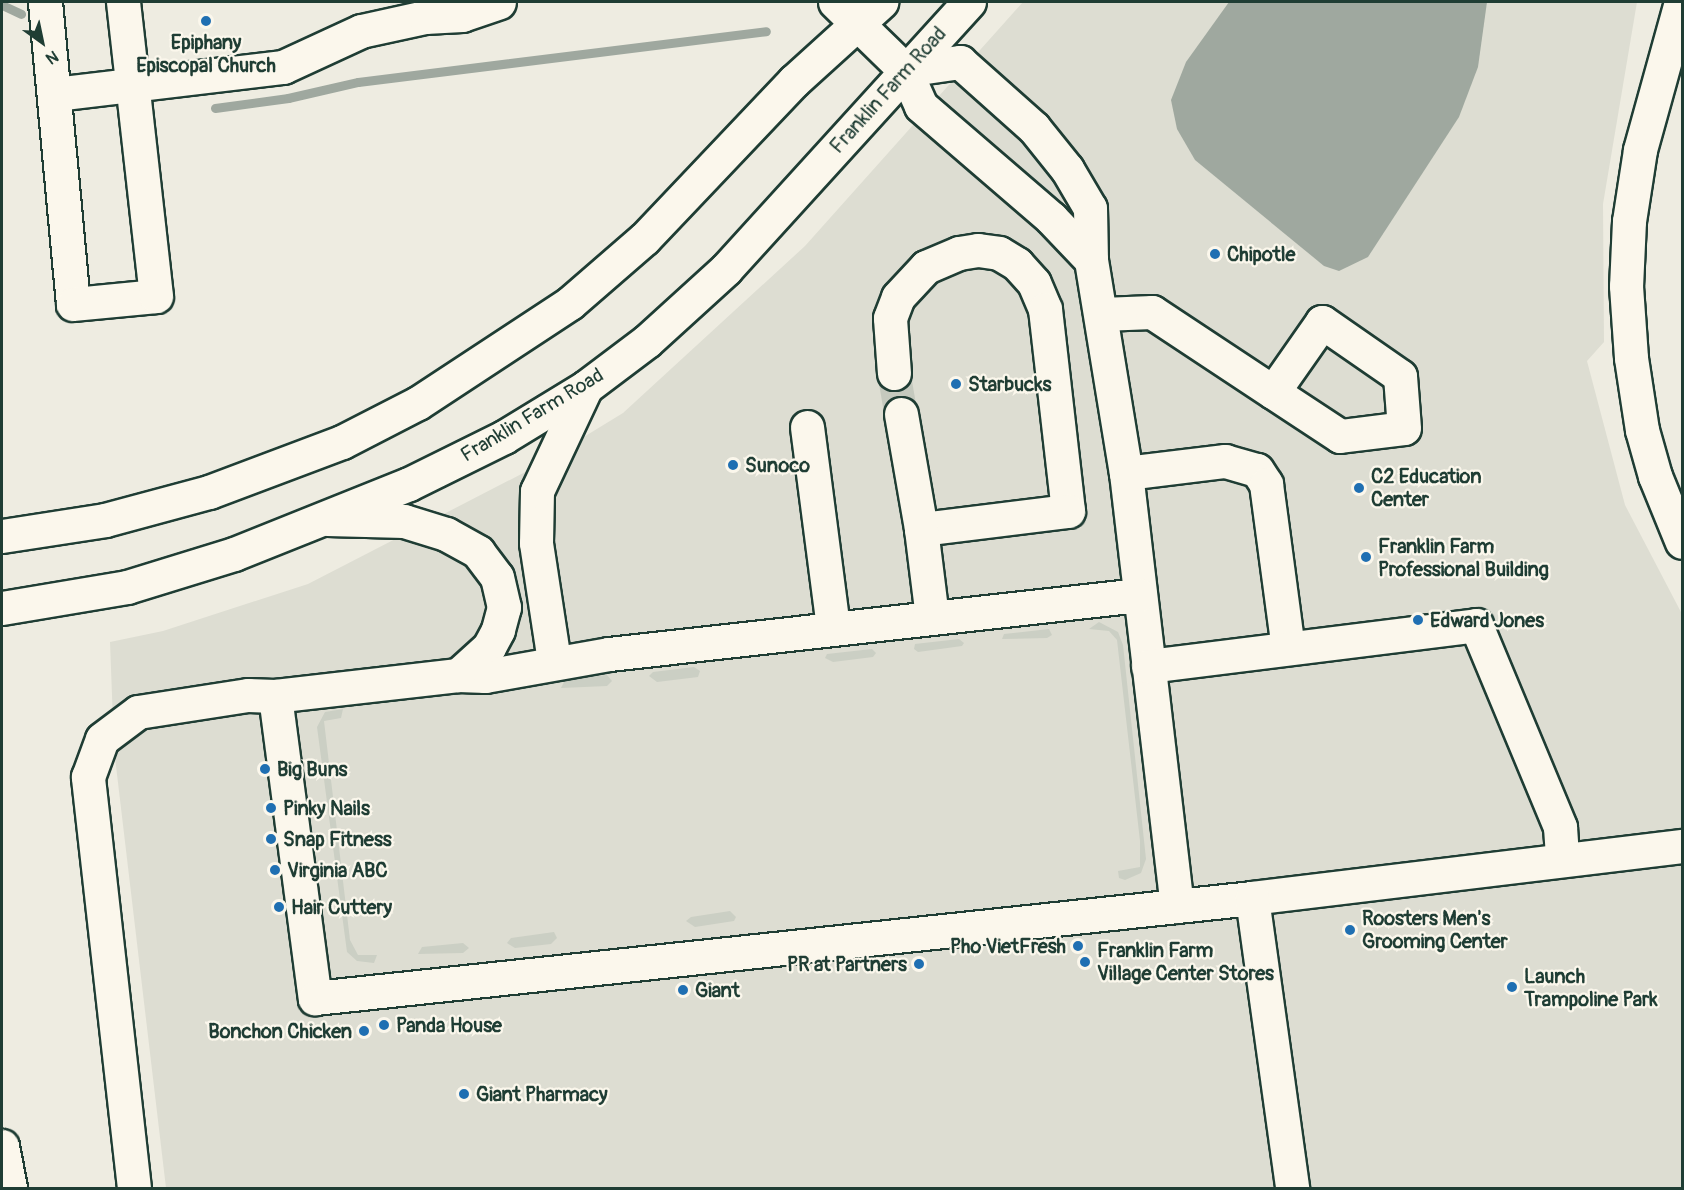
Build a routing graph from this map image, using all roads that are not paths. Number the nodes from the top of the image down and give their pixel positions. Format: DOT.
graph roads {
  1 [pos="45,2"];
  2 [pos="123,2"];
  3 [pos="499,2"];
  4 [pos="881,2"];
  5 [pos="969,2"];
  6 [pos="1681,2"];
  7 [pos="846,13"];
  8 [pos="905,70"];
  9 [pos="133,87"];
  10 [pos="55,94"];
  11 [pos="1091,260"];
  12 [pos="1102,314"];
  13 [pos="894,373"];
  14 [pos="586,387"];
  15 [pos="1274,392"];
  16 [pos="901,414"];
  17 [pos="807,428"];
  18 [pos="1126,473"];
  19 [pos="327,519"];
  20 [pos="921,529"];
  21 [pos="2,536"];
  22 [pos="1683,542"];
  23 [pos="1139,595"];
  24 [pos="2,608"];
  25 [pos="932,617"];
  26 [pos="833,628"];
  27 [pos="1288,648"];
  28 [pos="554,661"];
  29 [pos="1148,666"];
  30 [pos="458,675"];
  31 [pos="275,696"];
  32 [pos="1683,846"];
  33 [pos="1562,859"];
  34 [pos="1252,898"];
  35 [pos="1177,906"];
  36 [pos="2,1146"];
  37 [pos="10,1188"];
  38 [pos="134,1188"];
  39 [pos="1292,1188"];
  1 -- 10 [label="main road"];
  2 -- 9 [label="main road"];
  3 -- 9 [label="main road"];
  4 -- 7 [label="main road"];
  5 -- 8 [label="main road, Franklin Farm Road"];
  6 -- 22 [label="main road"];
  7 -- 8 [label="main road"];
  7 -- 21 [label="main road"];
  8 -- 11 [label="main road"];
  8 -- 11 [label="main road"];
  8 -- 14 [label="main road, Franklin Farm Road"];
  9 -- 10 [label="main road"];
  9 -- 10 [label="main road"];
  11 -- 12 [label="main road"];
  12 -- 15 [label="main road"];
  12 -- 18 [label="main road"];
  13 -- 20 [label="main road"];
  14 -- 19 [label="main road, Franklin Farm Road"];
  14 -- 28 [label="main road"];
  16 -- 20 [label="main road"];
  17 -- 26 [label="main road"];
  18 -- 23 [label="main road"];
  18 -- 27 [label="main road"];
  19 -- 24 [label="main road, Franklin Farm Road"];
  19 -- 30 [label="main road"];
  20 -- 25 [label="main road"];
  23 -- 25 [label="main road"];
  23 -- 29 [label="main road"];
  25 -- 26 [label="main road"];
  26 -- 28 [label="main road"];
  27 -- 29 [label="main road"];
  27 -- 33 [label="main road"];
  28 -- 30 [label="main road"];
  29 -- 35 [label="main road"];
  30 -- 31 [label="main road"];
  31 -- 35 [label="main road"];
  31 -- 38 [label="main road"];
  32 -- 33 [label="main road"];
  33 -- 34 [label="main road"];
  34 -- 35 [label="main road"];
  34 -- 39 [label="main road"];
  36 -- 37 [label="main road"];
}
